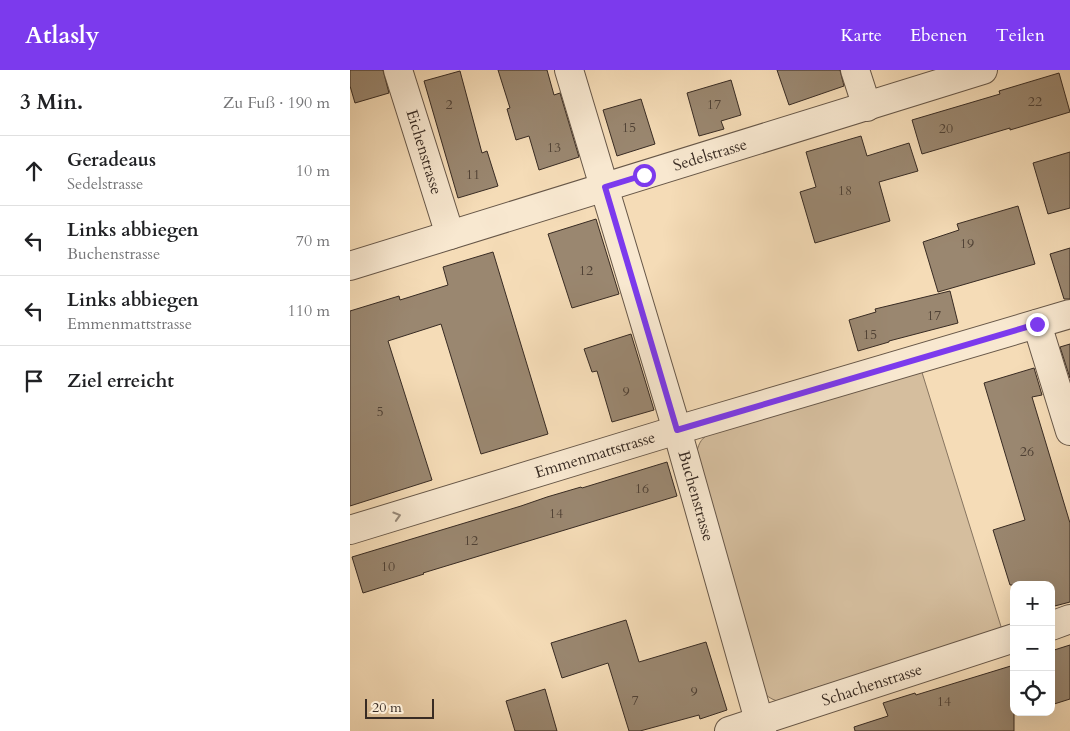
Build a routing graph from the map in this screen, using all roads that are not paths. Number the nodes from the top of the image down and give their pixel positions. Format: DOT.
graph roads {
  1 [pos="398,70"];
  2 [pos="569,70"];
  3 [pos="855,70"];
  4 [pos="983,70"];
  5 [pos="867,107"];
  6 [pos="605,187"];
  7 [pos="450,235"];
  8 [pos="350,266"];
  9 [pos="1070,314"];
  10 [pos="1037,324"];
  11 [pos="677,430"];
  12 [pos="1070,431"];
  13 [pos="350,530"];
  14 [pos="1070,619"];
  15 [pos="1055,625"];
  16 [pos="1010,639"];
  17 [pos="761,726"];
  18 [pos="729,731"];
  1 -- 7 [label="street, Eichenstrasse"];
  2 -- 6 [label="street, Buchenstrasse"];
  3 -- 5 [label="street"];
  4 -- 5 [label="street, Sedelstrasse"];
  5 -- 6 [label="street, Sedelstrasse"];
  6 -- 7 [label="street, Sedelstrasse"];
  6 -- 11 [label="street, Buchenstrasse"];
  7 -- 8 [label="street, Sedelstrasse"];
  9 -- 10 [label="street, Emmenmattstrasse"];
  10 -- 11 [label="street, Emmenmattstrasse"];
  10 -- 12 [label="street"];
  13 -- 11 [label="street, Emmenmattstrasse, one-way"];
  11 -- 17 [label="street, Buchenstrasse"];
  14 -- 15 [label="street"];
  16 -- 17 [label="street, Schachenstrasse"];
  17 -- 18 [label="street, Schachenstrasse"];
}
